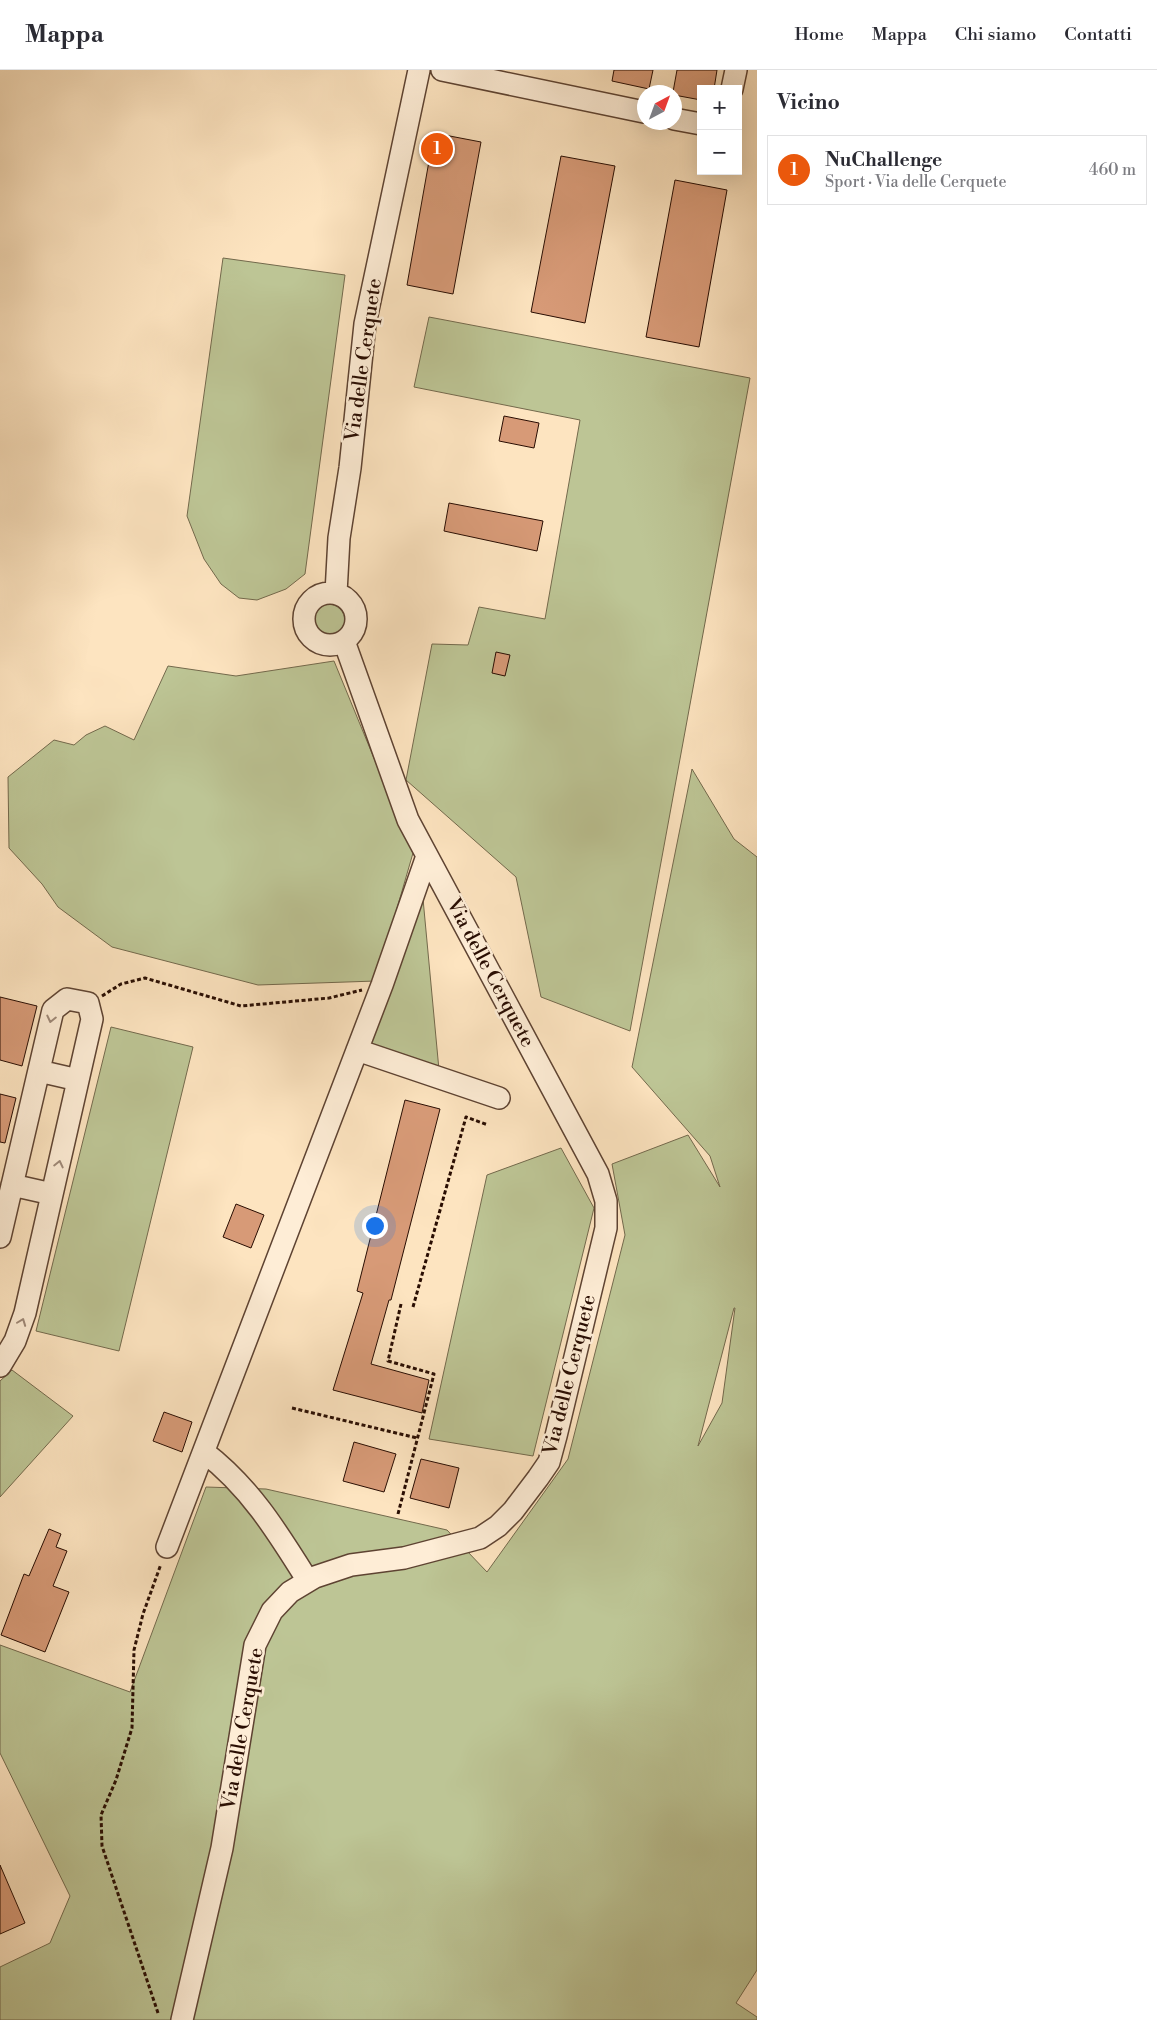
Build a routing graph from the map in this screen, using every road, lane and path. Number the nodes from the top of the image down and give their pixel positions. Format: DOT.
graph roads {
  1 [pos="419,70"];
  2 [pos="442,70"];
  3 [pos="736,70"];
  4 [pos="519,78"];
  5 [pos="733,85"];
  6 [pos="637,110"];
  7 [pos="682,120"];
  8 [pos="697,123"];
  9 [pos="336,593"];
  10 [pos="344,641"];
  11 [pos="427,856"];
  12 [pos="382,985"];
  13 [pos="88,1003"];
  14 [pos="357,1050"];
  15 [pos="39,1071"];
  16 [pos="78,1080"];
  17 [pos="498,1098"];
  18 [pos="488,1125"];
  19 [pos="12,1185"];
  20 [pos="52,1194"];
  21 [pos="0,1236"];
  22 [pos="401,1304"];
  23 [pos="413,1307"];
  24 [pos="0,1366"];
  25 [pos="292,1408"];
  26 [pos="418,1438"];
  27 [pos="204,1452"];
  28 [pos="398,1514"];
  29 [pos="167,1547"];
  30 [pos="308,1581"];
  31 [pos="158,2013"];
  32 [pos="182,2020"];
  1 -- 9 [label="street, Via delle Cerquete"];
  2 -- 4 [label="street"];
  3 -- 5 [label="street"];
  4 -- 6 [label="street"];
  7 -- 8 [label="street"];
  9 -- 10 [label="street"];
  9 -- 10 [label="street"];
  10 -- 11 [label="street, Via delle Cerquete"];
  11 -- 12 [label="street, Via delle Cerquete"];
  11 -- 30 [label="street, Via delle Cerquete"];
  12 -- 13 [label="path"];
  12 -- 14 [label="street, Via delle Cerquete"];
  13 -- 15 [label="street, one-way"];
  13 -- 16 [label="street"];
  14 -- 17 [label="street"];
  14 -- 27 [label="street, Via delle Cerquete"];
  15 -- 16 [label="street"];
  15 -- 19 [label="street"];
  20 -- 16 [label="street, one-way"];
  18 -- 23 [label="path"];
  19 -- 20 [label="street"];
  19 -- 21 [label="street"];
  24 -- 20 [label="street, one-way"];
  22 -- 26 [label="path"];
  25 -- 26 [label="path"];
  26 -- 28 [label="path"];
  27 -- 29 [label="street, Via delle Cerquete"];
  27 -- 30 [label="street"];
  29 -- 31 [label="path"];
  30 -- 32 [label="street, Via delle Cerquete"];
}
